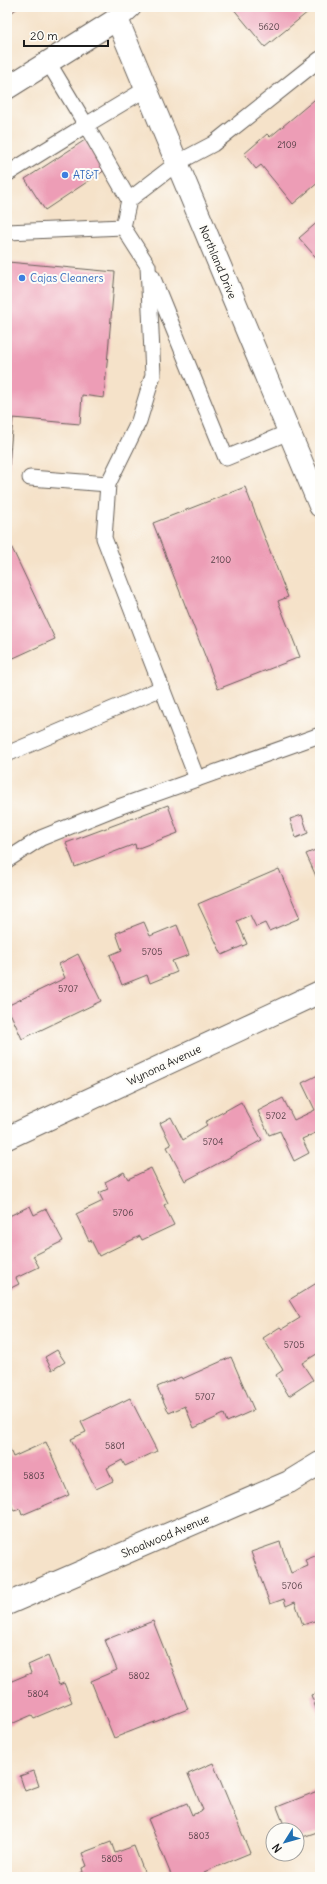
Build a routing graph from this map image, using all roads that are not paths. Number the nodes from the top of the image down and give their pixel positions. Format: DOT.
graph roads {
  1 [pos="121,11"];
  2 [pos="320,59"];
  3 [pos="48,62"];
  4 [pos="7,88"];
  5 [pos="146,89"];
  6 [pos="86,125"];
  7 [pos="177,163"];
  8 [pos="7,173"];
  9 [pos="129,200"];
  10 [pos="123,227"];
  11 [pos="7,232"];
  12 [pos="148,266"];
  13 [pos="289,432"];
  14 [pos="30,478"];
  15 [pos="108,484"];
  16 [pos="320,506"];
  17 [pos="162,688"];
  18 [pos="320,735"];
  19 [pos="7,754"];
  20 [pos="197,779"];
  21 [pos="7,860"];
  22 [pos="320,992"];
  23 [pos="7,1138"];
  24 [pos="320,1463"];
  25 [pos="7,1604"];
  1 -- 3 [label="street"];
  1 -- 5 [label="street, Northland Drive"];
  2 -- 7 [label="lane"];
  3 -- 4 [label="street"];
  3 -- 6 [label="lane"];
  5 -- 6 [label="lane"];
  5 -- 7 [label="street, Northland Drive"];
  6 -- 8 [label="lane"];
  6 -- 9 [label="lane"];
  7 -- 9 [label="lane"];
  7 -- 13 [label="street, Northland Drive"];
  9 -- 10 [label="lane"];
  10 -- 11 [label="lane"];
  10 -- 12 [label="lane"];
  12 -- 13 [label="lane"];
  12 -- 15 [label="lane"];
  13 -- 16 [label="street, Northland Drive"];
  14 -- 15 [label="lane"];
  15 -- 17 [label="lane"];
  17 -- 19 [label="lane"];
  17 -- 20 [label="lane"];
  18 -- 20 [label="lane"];
  20 -- 21 [label="lane"];
  22 -- 23 [label="street, Wynona Avenue"];
  24 -- 25 [label="street, Shoalwood Avenue"];
}
